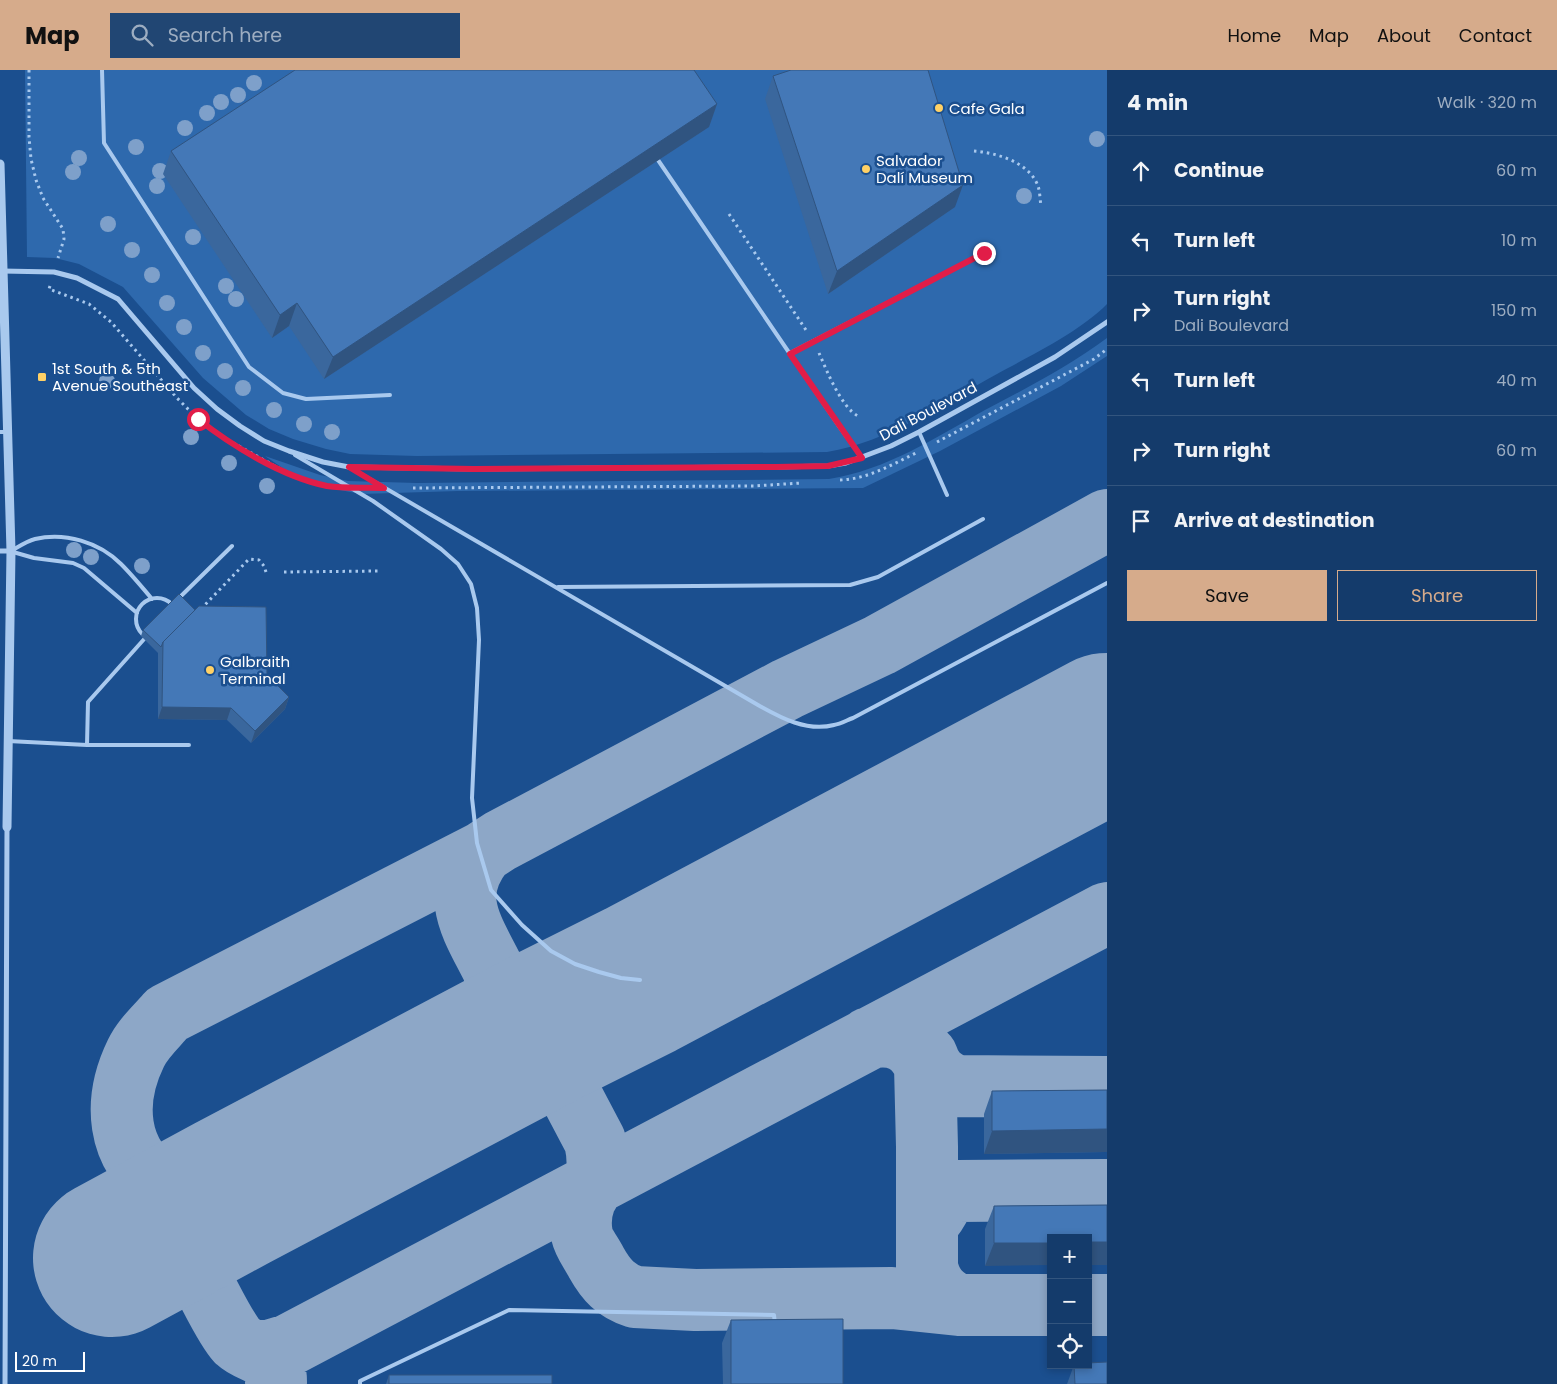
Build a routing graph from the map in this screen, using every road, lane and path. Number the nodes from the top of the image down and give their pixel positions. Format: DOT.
graph roads {
  1 [pos="29,70"];
  2 [pos="102,70"];
  3 [pos="974,151"];
  4 [pos="658,160"];
  5 [pos="0,164"];
  6 [pos="1041,206"];
  7 [pos="729,214"];
  8 [pos="64,239"];
  9 [pos="984,253"];
  10 [pos="1,271"];
  11 [pos="61,293"];
  12 [pos="1107,322"];
  13 [pos="813,341"];
  14 [pos="1107,349"];
  15 [pos="790,354"];
  16 [pos="390,395"];
  17 [pos="858,416"];
  18 [pos="4,432"];
  19 [pos="919,432"];
  20 [pos="926,448"];
  21 [pos="289,451"];
  22 [pos="862,458"];
  23 [pos="349,467"];
  24 [pos="837,480"];
  25 [pos="810,482"];
  26 [pos="319,484"];
  27 [pos="384,488"];
  28 [pos="947,495"];
  29 [pos="983,519"];
  30 [pos="232,546"];
  31 [pos="0,551"];
  32 [pos="10,551"];
  33 [pos="379,571"];
  34 [pos="266,572"];
  35 [pos="284,572"];
  36 [pos="1107,583"];
  37 [pos="555,587"];
  38 [pos="152,599"];
  39 [pos="172,604"];
  40 [pos="199,610"];
  41 [pos="137,613"];
  42 [pos="146,638"];
  43 [pos="8,741"];
  44 [pos="87,745"];
  45 [pos="189,745"];
  46 [pos="2,827"];
  47 [pos="640,980"];
  48 [pos="775,1333"];
  49 [pos="5,1384"];
  50 [pos="360,1384"];
  1 -- 8 [label="path"];
  2 -- 16 [label="lane"];
  3 -- 6 [label="path"];
  4 -- 15 [label="lane"];
  5 -- 10 [label="street"];
  7 -- 13 [label="path"];
  9 -- 13 [label="lane"];
  10 -- 18 [label="street"];
  10 -- 21 [label="street, Dali Boulevard"];
  11 -- 26 [label="path"];
  12 -- 19 [label="street, Dali Boulevard"];
  13 -- 15 [label="lane"];
  13 -- 17 [label="path"];
  14 -- 20 [label="path"];
  15 -- 22 [label="lane"];
  18 -- 32 [label="street"];
  19 -- 20 [label="lane"];
  19 -- 22 [label="street, Dali Boulevard"];
  20 -- 24 [label="path"];
  20 -- 28 [label="lane"];
  21 -- 23 [label="street, Dali Boulevard"];
  21 -- 47 [label="lane"];
  22 -- 23 [label="street, Dali Boulevard"];
  23 -- 27 [label="lane"];
  25 -- 27 [label="path"];
  27 -- 37 [label="lane"];
  29 -- 37 [label="lane"];
  30 -- 39 [label="lane"];
  31 -- 32 [label="street"];
  32 -- 38 [label="lane"];
  32 -- 41 [label="lane"];
  32 -- 43 [label="street"];
  33 -- 35 [label="path"];
  34 -- 40 [label="path"];
  36 -- 37 [label="lane"];
  38 -- 39 [label="lane"];
  38 -- 41 [label="lane"];
  39 -- 42 [label="lane"];
  41 -- 42 [label="lane"];
  42 -- 44 [label="lane"];
  43 -- 44 [label="lane"];
  43 -- 46 [label="street"];
  44 -- 45 [label="lane"];
  46 -- 49 [label="street"];
  48 -- 50 [label="lane"];
}
